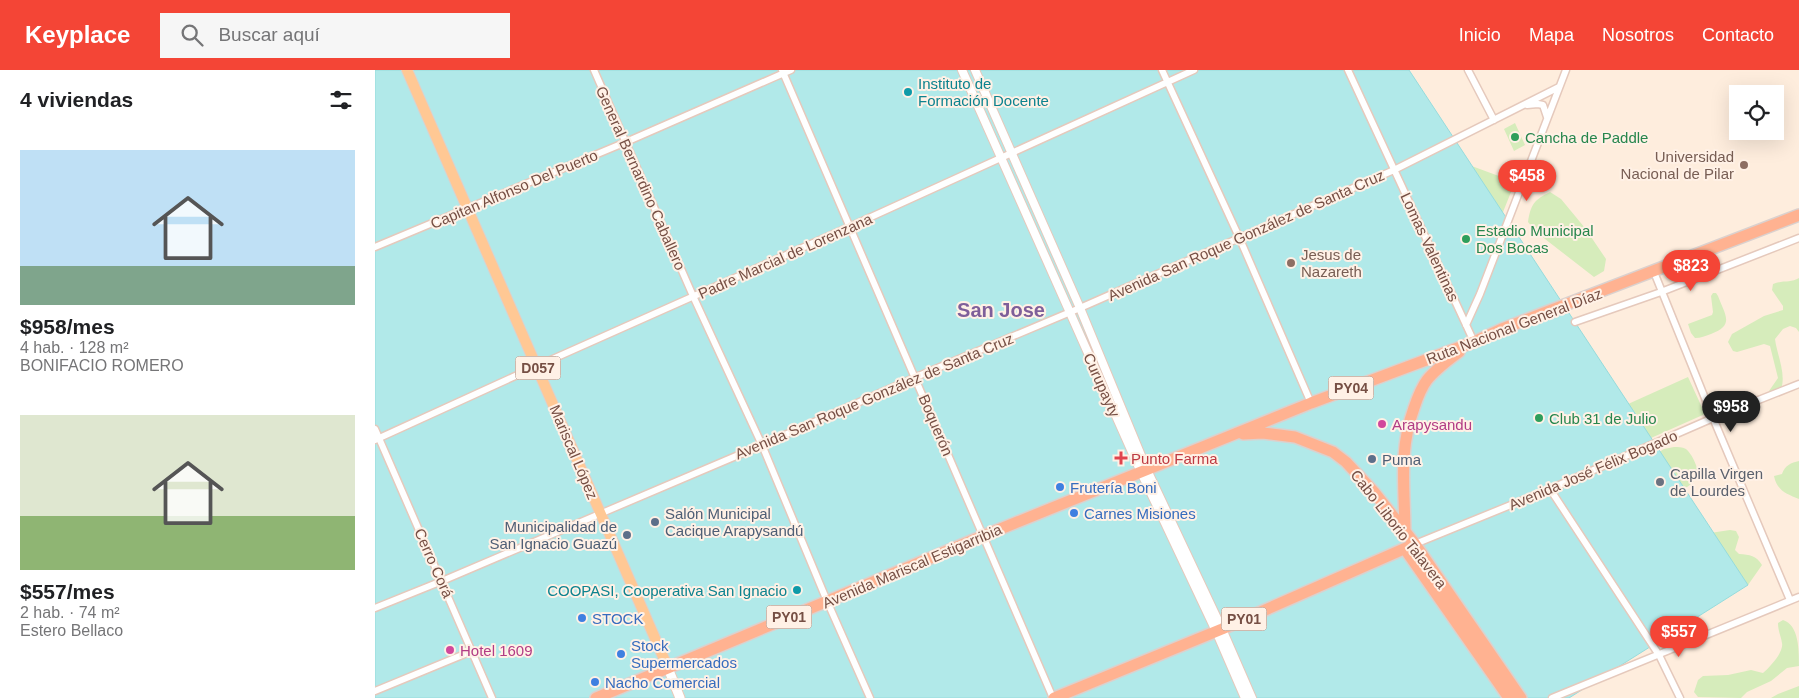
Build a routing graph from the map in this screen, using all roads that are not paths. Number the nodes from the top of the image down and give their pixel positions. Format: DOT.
graph roads {
  1 [pos="407,70"];
  2 [pos="594,70"];
  3 [pos="791,70"];
  4 [pos="963,70"];
  5 [pos="975,70"];
  6 [pos="1162,70"];
  7 [pos="1194,70"];
  8 [pos="1348,70"];
  9 [pos="1468,70"];
  10 [pos="1566,70"];
  11 [pos="783,72"];
  12 [pos="1167,82"];
  13 [pos="1559,87"];
  14 [pos="1522,106"];
  15 [pos="1547,117"];
  16 [pos="1494,120"];
  17 [pos="626,142"];
  18 [pos="1011,153"];
  19 [pos="1000,158"];
  20 [pos="1394,170"];
  21 [pos="466,208"];
  22 [pos="1799,214"];
  23 [pos="849,227"];
  24 [pos="1239,237"];
  25 [pos="1799,238"];
  26 [pos="375,247"];
  27 [pos="1654,272"];
  28 [pos="1661,292"];
  29 [pos="693,296"];
  30 [pos="1080,308"];
  31 [pos="1069,313"];
  32 [pos="1575,322"];
  33 [pos="1467,325"];
  34 [pos="1474,342"];
  35 [pos="537,366"];
  36 [pos="916,377"];
  37 [pos="1799,384"];
  38 [pos="1311,404"];
  39 [pos="1713,418"];
  40 [pos="375,429"];
  41 [pos="1229,438"];
  42 [pos="377,439"];
  43 [pos="762,445"];
  44 [pos="1144,471"];
  45 [pos="1550,489"];
  46 [pos="600,514"];
  47 [pos="1405,533"];
  48 [pos="983,536"];
  49 [pos="1410,546"];
  50 [pos="442,581"];
  51 [pos="1799,598"];
  52 [pos="1791,600"];
  53 [pos="827,601"];
  54 [pos="375,608"];
  55 [pos="1219,630"];
  56 [pos="472,651"];
  57 [pos="1659,655"];
  58 [pos="668,668"];
  59 [pos="375,691"];
  60 [pos="492,698"];
  61 [pos="596,698"];
  62 [pos="680,698"];
  63 [pos="870,698"];
  64 [pos="1053,698"];
  65 [pos="1245,698"];
  66 [pos="1252,698"];
  67 [pos="1509,698"];
  68 [pos="1521,698"];
  69 [pos="1552,698"];
  70 [pos="1680,698"];
  1 -- 21 [label="main road, Mariscal López / D057"];
  2 -- 17 [label="street, General Bernardino Caballero"];
  3 -- 11 [label="street, Capitan Alfonso Del Puerto"];
  4 -- 19 [label="street, Curupayty"];
  5 -- 18 [label="street, Curupayty"];
  6 -- 12 [label="street"];
  7 -- 12 [label="street, Padre Marcial de Lorenzana"];
  8 -- 20 [label="street, Lomas Valentinas"];
  9 -- 16 [label="street"];
  10 -- 13 [label="street"];
  11 -- 17 [label="street, Capitan Alfonso Del Puerto"];
  11 -- 23 [label="street, Boquerón"];
  12 -- 18 [label="street, Padre Marcial de Lorenzana"];
  12 -- 24 [label="street"];
  13 -- 14 [label="street, Avenida San Roque González de Santa Cruz"];
  13 -- 15 [label="street"];
  14 -- 15 [label="street"];
  14 -- 16 [label="street, Avenida San Roque González de Santa Cruz"];
  15 -- 33 [label="street"];
  16 -- 20 [label="street, Avenida San Roque González de Santa Cruz"];
  17 -- 21 [label="street, Capitan Alfonso Del Puerto"];
  17 -- 29 [label="street, General Bernardino Caballero"];
  18 -- 19 [label="street, Padre Marcial de Lorenzana"];
  18 -- 30 [label="street, Curupayty"];
  19 -- 23 [label="street, Padre Marcial de Lorenzana"];
  19 -- 31 [label="street, Curupayty"];
  20 -- 24 [label="street, Avenida San Roque González de Santa Cruz"];
  20 -- 33 [label="street, Lomas Valentinas"];
  21 -- 26 [label="street, Capitan Alfonso Del Puerto"];
  21 -- 35 [label="main road, Mariscal López / D057"];
  22 -- 27 [label="highway, Ruta Nacional General Díaz / PY04"];
  23 -- 29 [label="street, Padre Marcial de Lorenzana"];
  23 -- 36 [label="street, Boquerón"];
  24 -- 30 [label="street, Avenida San Roque González de Santa Cruz"];
  24 -- 38 [label="street"];
  25 -- 28 [label="street"];
  27 -- 28 [label="street"];
  27 -- 34 [label="highway, Ruta Nacional General Díaz / PY04"];
  28 -- 32 [label="street"];
  28 -- 39 [label="street"];
  29 -- 35 [label="street, Padre Marcial de Lorenzana"];
  29 -- 43 [label="street, General Bernardino Caballero"];
  30 -- 31 [label="street, Avenida San Roque González de Santa Cruz"];
  30 -- 44 [label="street, Curupayty"];
  31 -- 36 [label="street, Avenida San Roque González de Santa Cruz"];
  31 -- 44 [label="street, Curupayty"];
  33 -- 34 [label="street, Lomas Valentinas"];
  34 -- 38 [label="highway, Ruta Nacional General Díaz / PY04"];
  34 -- 47 [label="highway"];
  35 -- 42 [label="street, Padre Marcial de Lorenzana"];
  35 -- 46 [label="main road, Mariscal López / D057"];
  36 -- 43 [label="street, Avenida San Roque González de Santa Cruz"];
  36 -- 48 [label="street, Boquerón"];
  37 -- 39 [label="street, Avenida José Félix Bogado"];
  38 -- 41 [label="highway, Ruta Nacional General Díaz / PY04"];
  39 -- 45 [label="street, Avenida José Félix Bogado"];
  39 -- 52 [label="street"];
  40 -- 42 [label="street, Cerro Corá"];
  41 -- 44 [label="highway, Avenida Mariscal Estigarribia / PY01"];
  41 -- 47 [label="highway, Cabo Liborio Talavera / PY01"];
  42 -- 50 [label="street, Cerro Corá"];
  43 -- 46 [label="street, Avenida San Roque González de Santa Cruz"];
  43 -- 53 [label="street, General Bernardino Caballero"];
  44 -- 48 [label="highway, Avenida Mariscal Estigarribia / PY01"];
  44 -- 55 [label="street, Curupayty"];
  45 -- 49 [label="street, Avenida José Félix Bogado"];
  45 -- 57 [label="street"];
  46 -- 50 [label="street, Avenida San Roque González de Santa Cruz"];
  46 -- 58 [label="main road, Mariscal López / D057"];
  47 -- 49 [label="highway"];
  48 -- 53 [label="highway, Avenida Mariscal Estigarribia / PY01"];
  48 -- 64 [label="street, Boquerón"];
  49 -- 55 [label="highway, Avenida José Félix Bogado / PY01"];
  49 -- 67 [label="highway, Cabo Liborio Talavera"];
  49 -- 68 [label="highway, Cabo Liborio Talavera"];
  50 -- 54 [label="street, Avenida San Roque González de Santa Cruz"];
  50 -- 56 [label="street, Cerro Corá"];
  51 -- 52 [label="street"];
  52 -- 57 [label="street"];
  53 -- 58 [label="highway, Avenida Mariscal Estigarribia / PY01"];
  53 -- 63 [label="street, General Bernardino Caballero"];
  55 -- 64 [label="highway, Avenida José Félix Bogado / PY01"];
  55 -- 65 [label="street, Curupayty"];
  55 -- 66 [label="street, Curupayty"];
  56 -- 59 [label="street"];
  56 -- 60 [label="street, Cerro Corá"];
  57 -- 69 [label="street"];
  57 -- 70 [label="street"];
  58 -- 61 [label="highway, Avenida Mariscal Estigarribia / PY01"];
  58 -- 62 [label="main road, Mariscal López / D057"];
}
